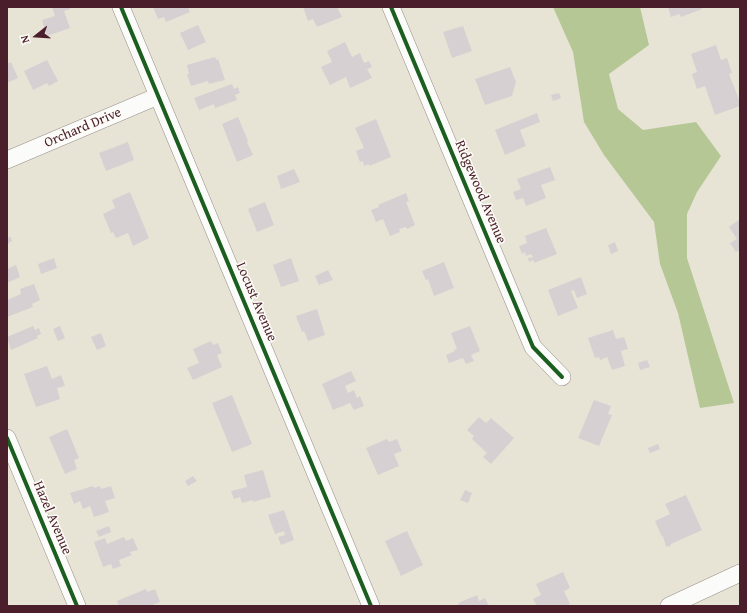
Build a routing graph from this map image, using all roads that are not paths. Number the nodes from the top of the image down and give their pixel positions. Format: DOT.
graph roads {
  1 [pos="121,7"];
  2 [pos="391,7"];
  3 [pos="158,96"];
  4 [pos="7,160"];
  5 [pos="562,378"];
  6 [pos="7,438"];
  7 [pos="740,573"];
  8 [pos="77,606"];
  9 [pos="371,606"];
  10 [pos="669,606"];
  1 -- 3 [label="street, Locust Avenue"];
  2 -- 5 [label="street, Ridgewood Avenue"];
  3 -- 4 [label="street, Orchard Drive"];
  3 -- 9 [label="street, Locust Avenue"];
  6 -- 8 [label="street, Hazel Avenue"];
  7 -- 10 [label="street"];
}
